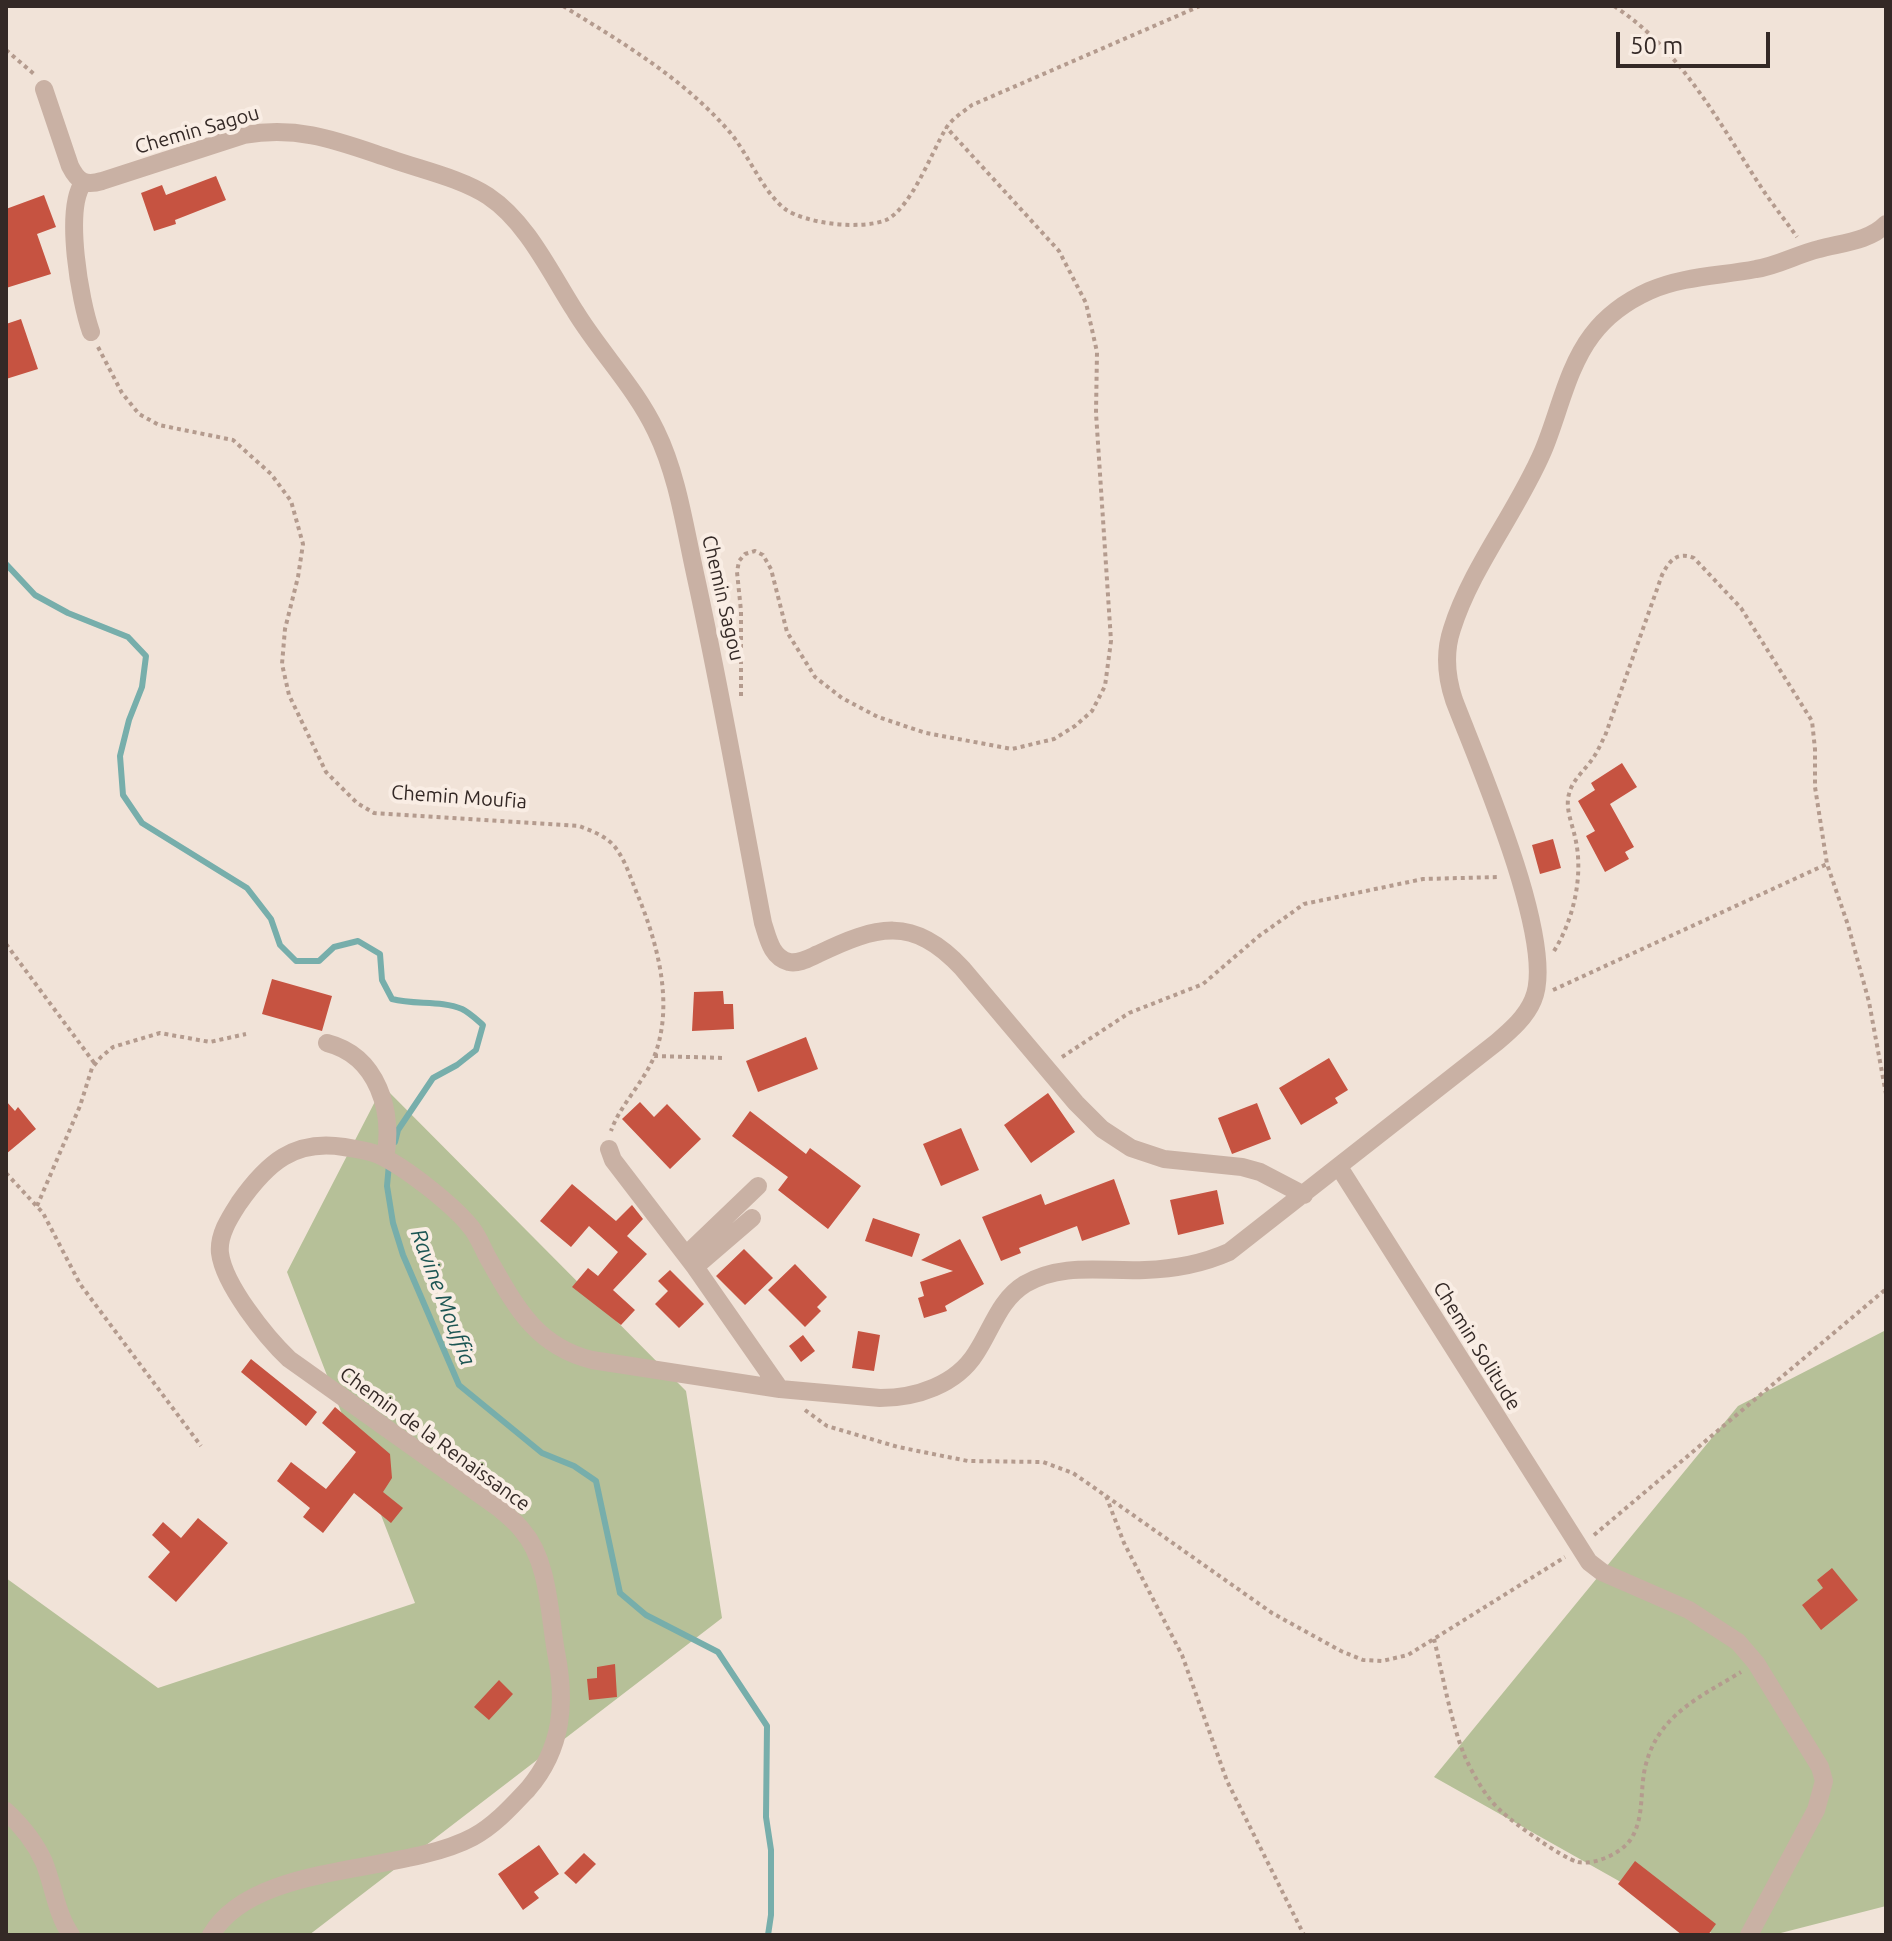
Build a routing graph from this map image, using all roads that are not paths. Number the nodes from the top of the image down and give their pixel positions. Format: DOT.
graph roads {
  1 [pos="44,89"];
  2 [pos="83,183"];
  3 [pos="1886,224"];
  4 [pos="91,332"];
  5 [pos="327,1043"];
  6 [pos="609,1149"];
  7 [pos="385,1158"];
  8 [pos="1339,1167"];
  9 [pos="758,1186"];
  10 [pos="1304,1195"];
  11 [pos="752,1218"];
  12 [pos="691,1261"];
  13 [pos="780,1389"];
  14 [pos="6,1811"];
  15 [pos="71,1935"];
  16 [pos="211,1935"];
  17 [pos="1749,1935"];
  1 -- 2 [label="street"];
  2 -- 4 [label="street"];
  2 -- 10 [label="street, Chemin Sagou"];
  3 -- 8 [label="street, Chemin de la Renaissance"];
  5 -- 7 [label="street"];
  6 -- 12 [label="street"];
  7 -- 13 [label="street, Chemin de la Renaissance"];
  7 -- 16 [label="street, Chemin de la Renaissance"];
  8 -- 10 [label="street, Chemin de la Renaissance"];
  8 -- 17 [label="street, Chemin Solitude"];
  9 -- 12 [label="street"];
  10 -- 13 [label="street, Chemin de la Renaissance"];
  11 -- 12 [label="street"];
  12 -- 13 [label="street"];
  14 -- 15 [label="street"];
}
